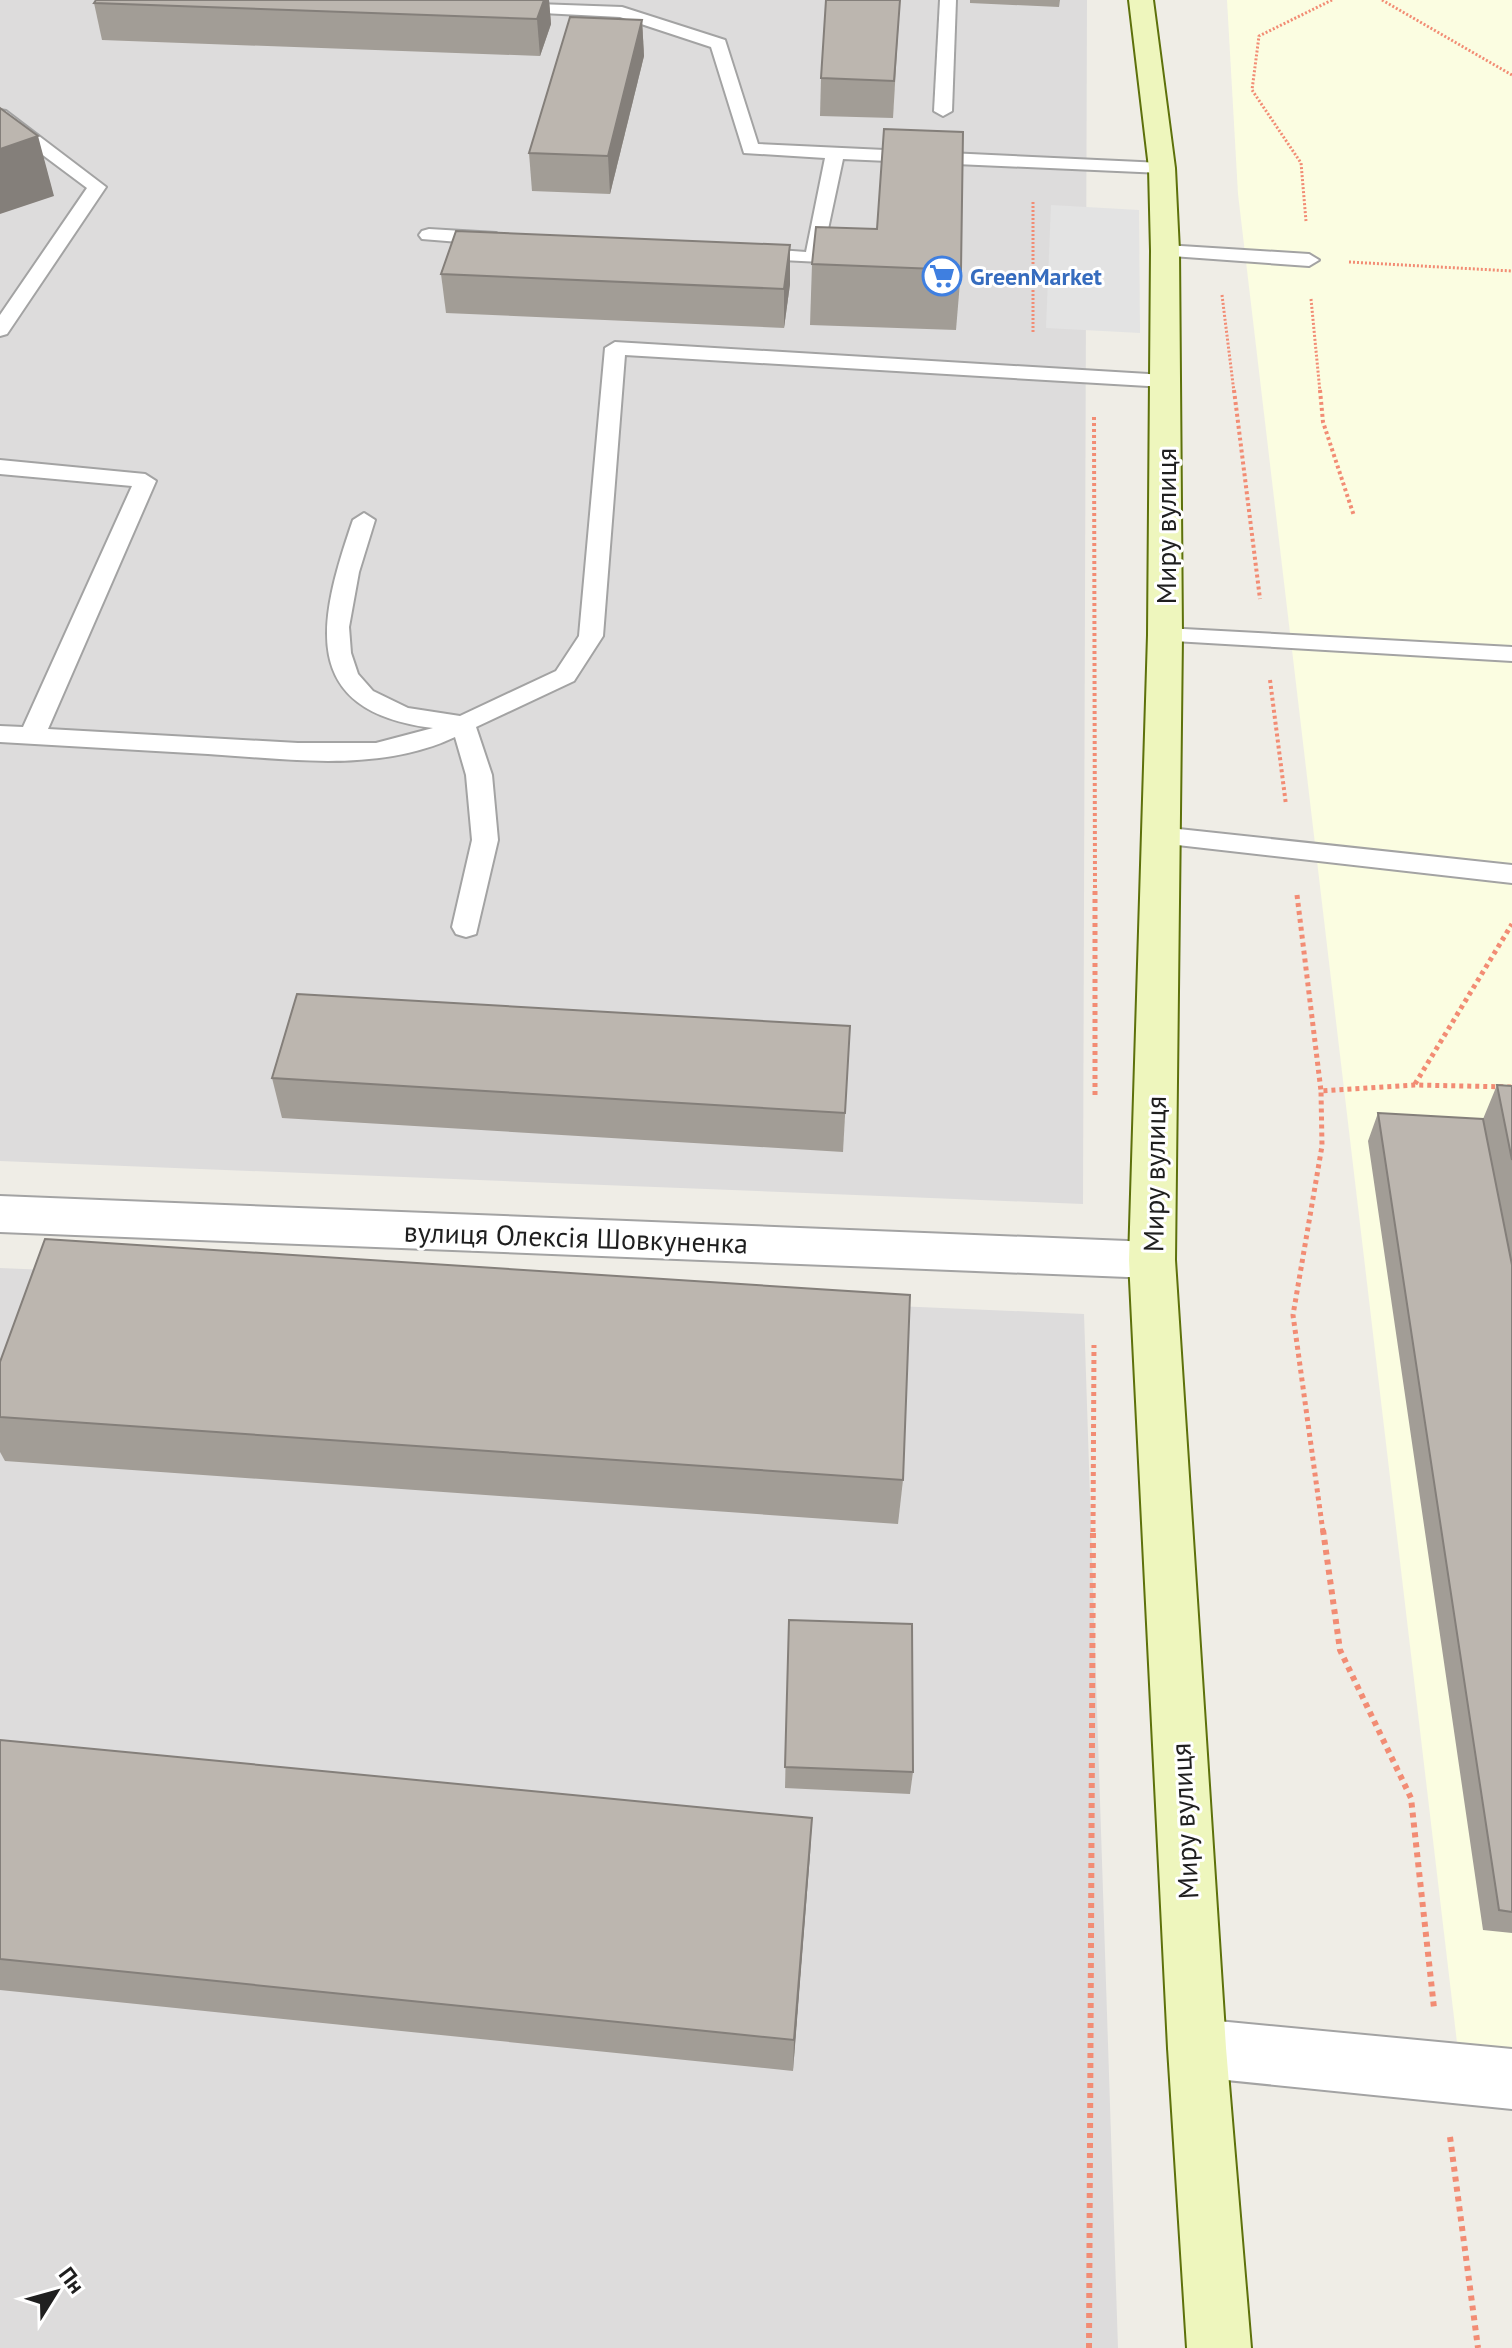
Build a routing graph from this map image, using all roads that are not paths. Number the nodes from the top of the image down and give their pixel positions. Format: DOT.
graph roads {
  1 [pos="948,0"];
  2 [pos="1141,0"];
  3 [pos="495,8"];
  4 [pos="943,111"];
  5 [pos="0,115"];
  6 [pos="835,153"];
  7 [pos="1162,168"];
  8 [pos="429,235"];
  9 [pos="522,240"];
  10 [pos="1165,251"];
  11 [pos="737,253"];
  12 [pos="1309,260"];
  13 [pos="0,330"];
  14 [pos="1165,381"];
  15 [pos="0,467"];
  16 [pos="364,520"];
  17 [pos="1165,635"];
  18 [pos="1512,654"];
  19 [pos="463,724"];
  20 [pos="0,734"];
  21 [pos="32,736"];
  22 [pos="1160,836"];
  23 [pos="1512,874"];
  24 [pos="466,927"];
  25 [pos="0,1214"];
  26 [pos="1152,1260"];
  27 [pos="1197,2048"];
  28 [pos="1512,2079"];
  29 [pos="1219,2348"];
  1 -- 4 [label="lane"];
  2 -- 7 [label="street, Миру вулиця"];
  3 -- 6 [label="lane"];
  5 -- 13 [label="lane"];
  6 -- 7 [label="lane"];
  6 -- 11 [label="lane"];
  7 -- 10 [label="street, Миру вулиця"];
  8 -- 9 [label="lane"];
  10 -- 12 [label="lane"];
  10 -- 14 [label="street, Миру вулиця"];
  14 -- 17 [label="street, Миру вулиця"];
  14 -- 19 [label="lane"];
  15 -- 21 [label="lane"];
  16 -- 19 [label="lane"];
  17 -- 18 [label="lane"];
  17 -- 22 [label="street, Миру вулиця"];
  19 -- 21 [label="lane"];
  19 -- 24 [label="lane"];
  20 -- 21 [label="lane"];
  22 -- 23 [label="lane"];
  22 -- 26 [label="street, Миру вулиця"];
  25 -- 26 [label="street, вулиця Олексія Шовкуненка"];
  26 -- 27 [label="street, Миру вулиця"];
  27 -- 28 [label="street"];
  27 -- 29 [label="street, Миру вулиця"];
}
